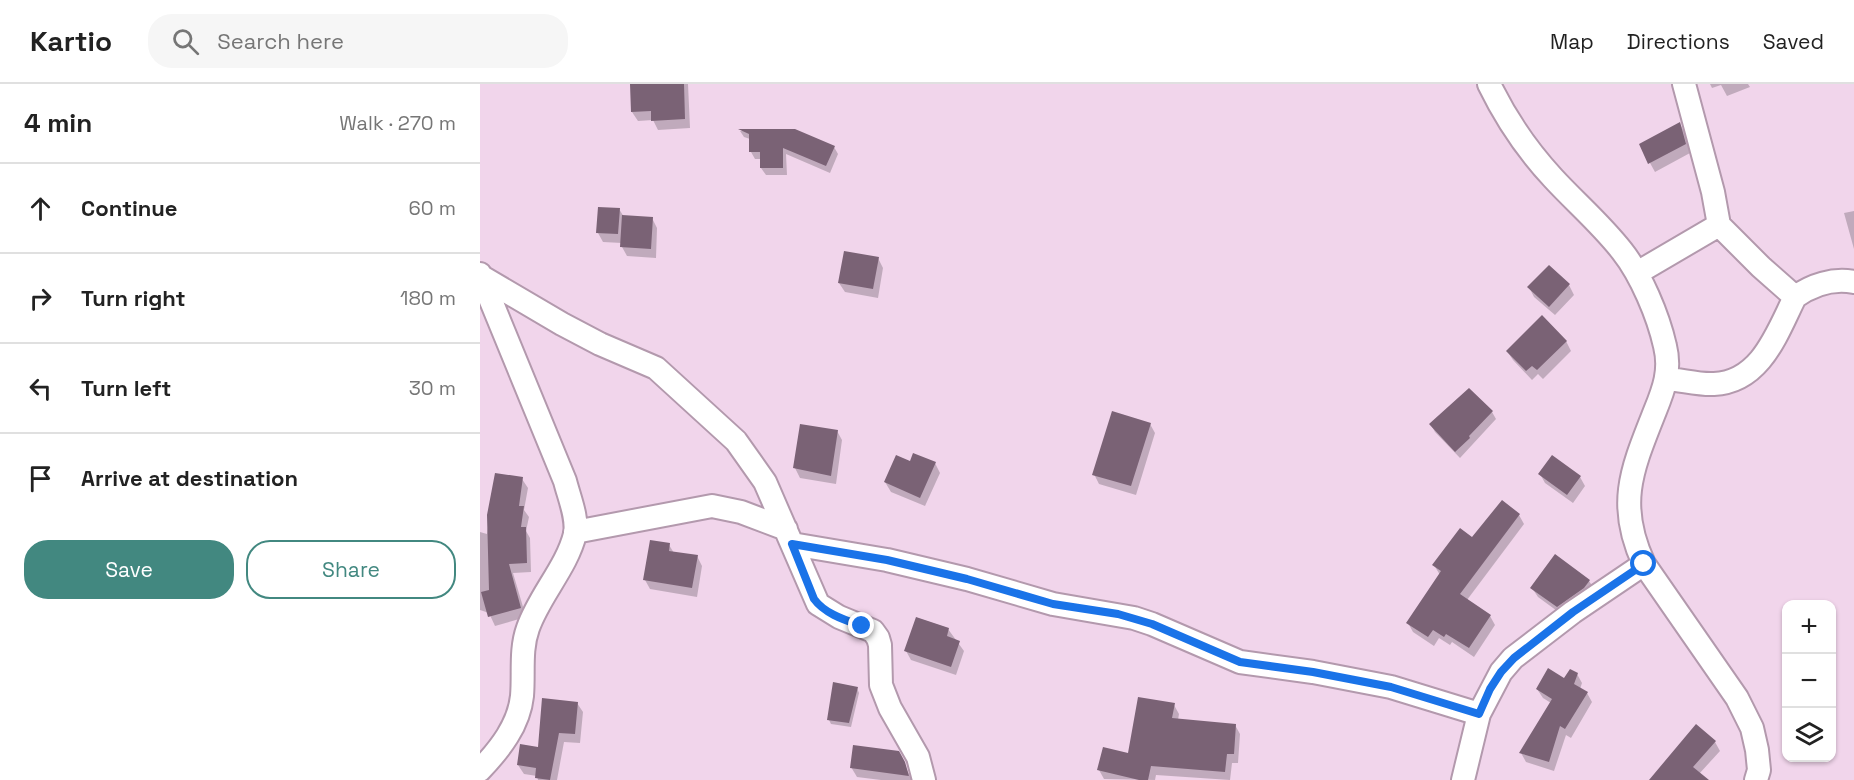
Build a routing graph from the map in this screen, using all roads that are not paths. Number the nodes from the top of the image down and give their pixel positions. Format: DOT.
graph roads {
  1 [pos="1489,84"];
  2 [pos="1684,84"];
  3 [pos="1719,225"];
  4 [pos="1636,273"];
  5 [pos="481,275"];
  6 [pos="1854,282"];
  7 [pos="1796,297"];
  8 [pos="1667,379"];
  9 [pos="575,532"];
  10 [pos="789,536"];
  11 [pos="1644,564"];
  12 [pos="1479,714"];
  13 [pos="480,770"];
  14 [pos="924,780"];
  15 [pos="1463,780"];
  16 [pos="1756,780"];
  1 -- 4 [label="street"];
  2 -- 3 [label="street"];
  3 -- 4 [label="street"];
  3 -- 7 [label="street"];
  4 -- 8 [label="street"];
  5 -- 9 [label="street"];
  5 -- 10 [label="street"];
  6 -- 7 [label="street"];
  7 -- 8 [label="street"];
  8 -- 11 [label="street"];
  9 -- 10 [label="street"];
  9 -- 13 [label="street"];
  10 -- 12 [label="street"];
  10 -- 14 [label="street"];
  11 -- 12 [label="street"];
  11 -- 16 [label="street"];
  12 -- 15 [label="street"];
}
